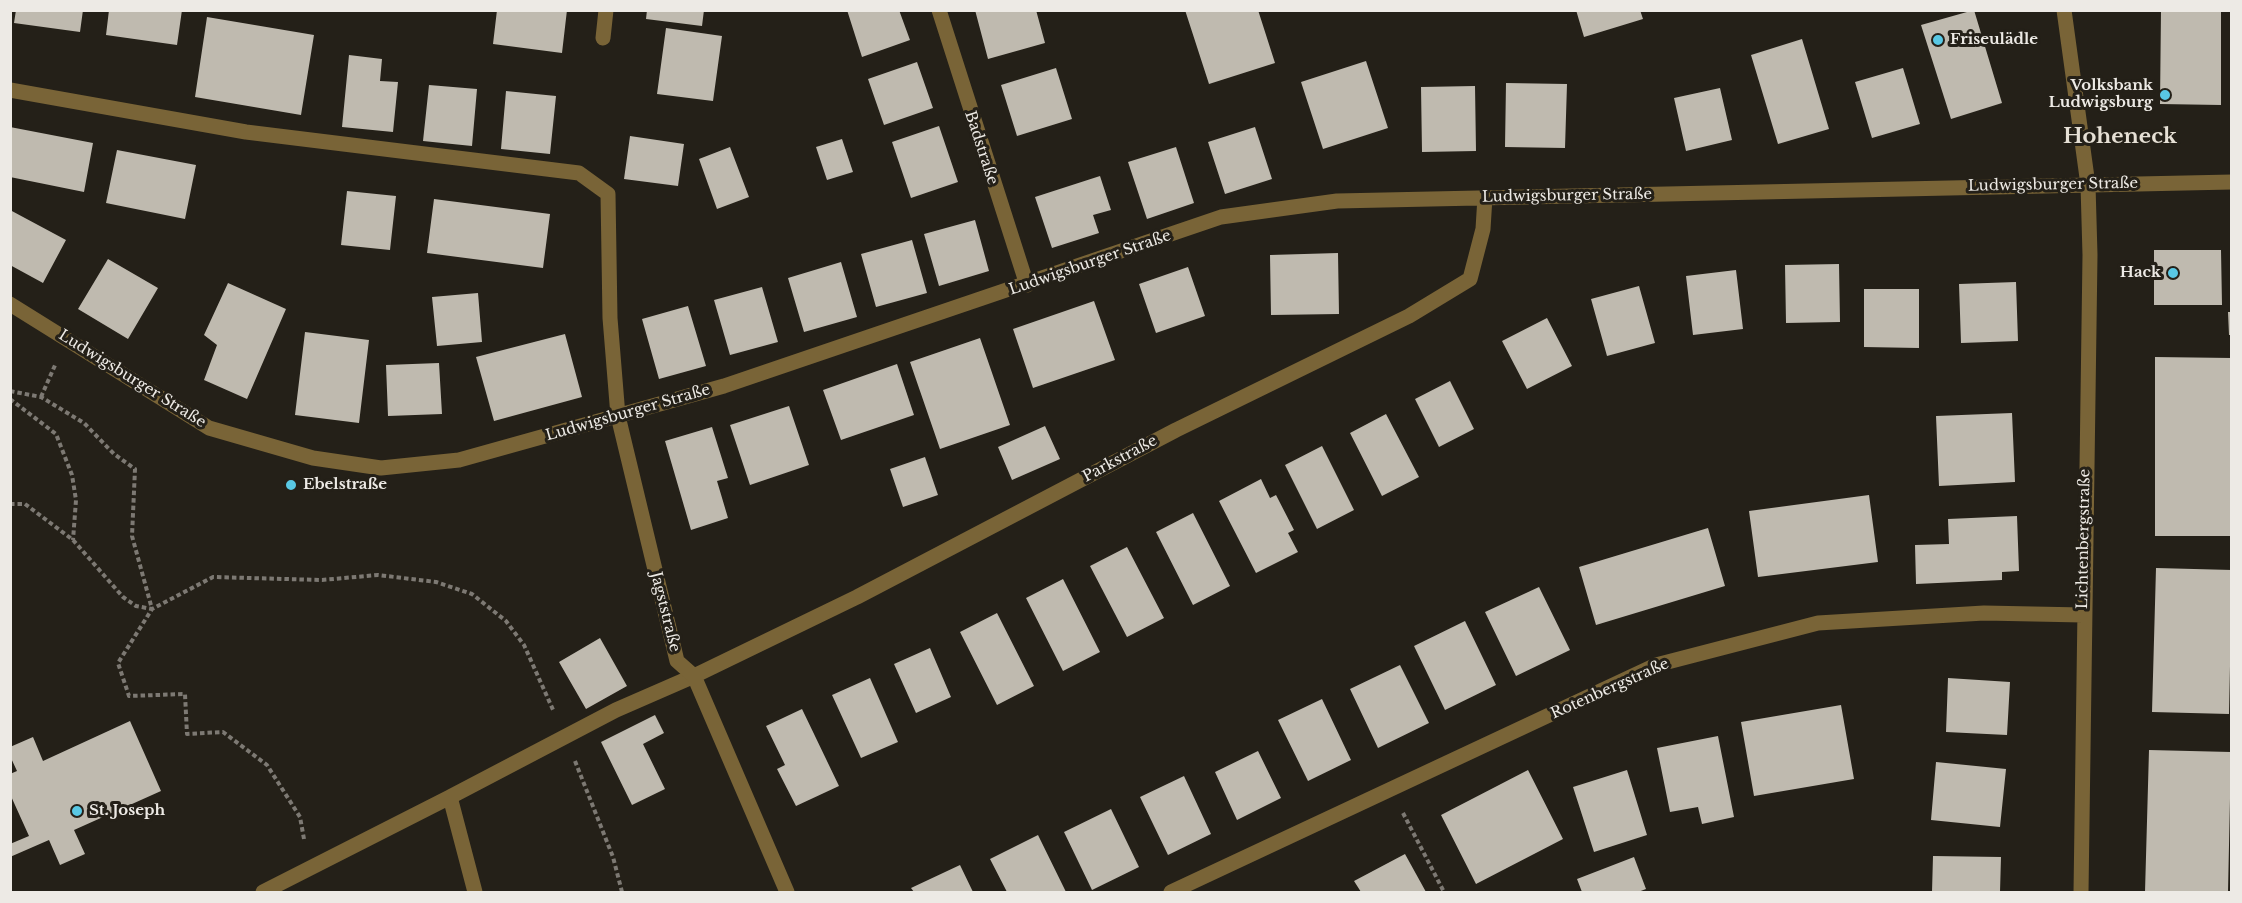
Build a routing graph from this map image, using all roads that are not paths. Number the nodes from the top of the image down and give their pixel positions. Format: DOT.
graph roads {
  1 [pos="606,10"];
  2 [pos="939,10"];
  3 [pos="2064,10"];
  4 [pos="603,38"];
  5 [pos="10,90"];
  6 [pos="2232,182"];
  7 [pos="2088,185"];
  8 [pos="1485,197"];
  9 [pos="1027,285"];
  10 [pos="10,304"];
  11 [pos="618,416"];
  12 [pos="2083,615"];
  13 [pos="694,676"];
  14 [pos="450,797"];
  15 [pos="263,892"];
  16 [pos="475,892"];
  17 [pos="787,892"];
  18 [pos="1171,892"];
  19 [pos="2081,892"];
  1 -- 4 [label="street"];
  2 -- 9 [label="street, Badstraße"];
  3 -- 7 [label="street, Lichtenbergstraße"];
  5 -- 11 [label="street"];
  6 -- 7 [label="street, Ludwigsburger Straße"];
  7 -- 8 [label="street, Ludwigsburger Straße"];
  7 -- 12 [label="street, Lichtenbergstraße"];
  8 -- 9 [label="street, Ludwigsburger Straße"];
  8 -- 13 [label="street, Parkstraße"];
  9 -- 11 [label="street, Ludwigsburger Straße"];
  10 -- 11 [label="street, Ludwigsburger Straße"];
  11 -- 13 [label="street, Jagststraße"];
  12 -- 18 [label="street, Rotenbergstraße"];
  12 -- 19 [label="street, Lichtenbergstraße"];
  13 -- 14 [label="street, Parkstraße"];
  13 -- 17 [label="street, Jagststraße"];
  14 -- 15 [label="street, Parkstraße"];
  14 -- 16 [label="street"];
}
